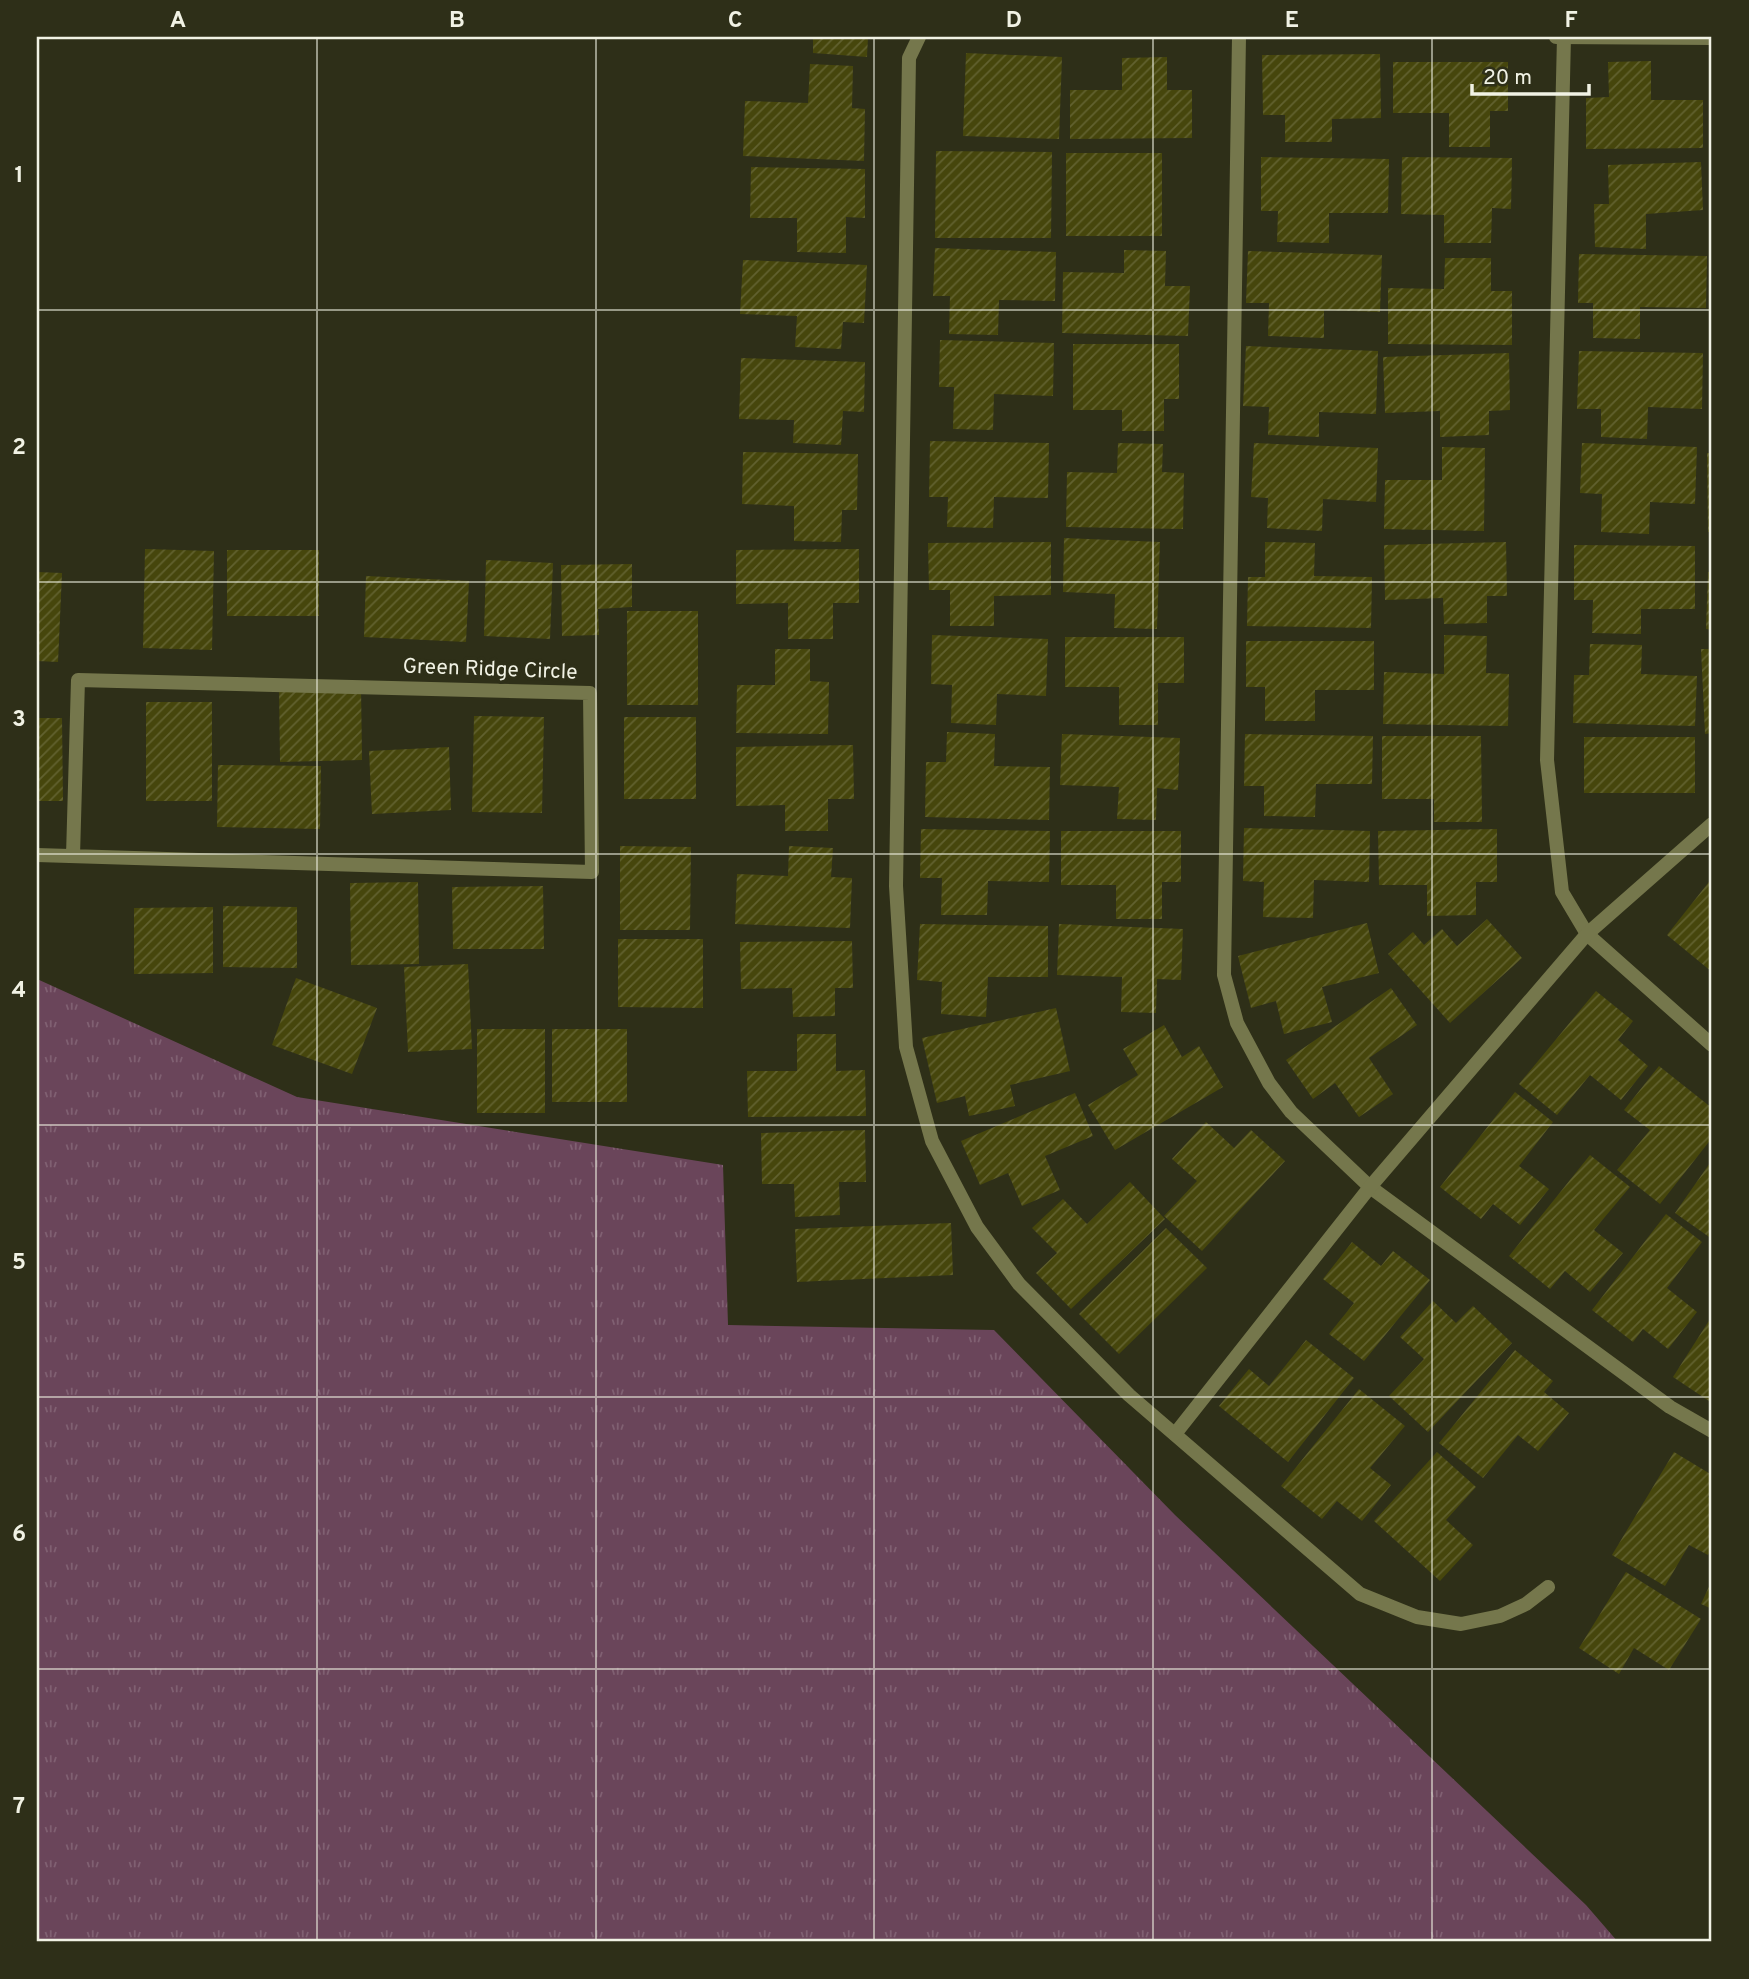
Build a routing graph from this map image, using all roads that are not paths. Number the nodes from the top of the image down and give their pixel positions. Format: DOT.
graph roads {
  1 [pos="919,37"];
  2 [pos="1239,37"];
  3 [pos="1555,37"];
  4 [pos="1564,37"];
  5 [pos="1712,38"];
  6 [pos="1712,824"];
  7 [pos="37,855"];
  8 [pos="73,856"];
  9 [pos="1587,934"];
  10 [pos="1712,1045"];
  11 [pos="1370,1187"];
  12 [pos="1712,1431"];
  13 [pos="1174,1434"];
  14 [pos="1548,1587"];
  1 -- 13 [label="street"];
  2 -- 11 [label="street"];
  3 -- 4 [label="street"];
  4 -- 5 [label="street"];
  4 -- 9 [label="street"];
  6 -- 9 [label="street"];
  7 -- 8 [label="street, Green Ridge Circle"];
  8 -- 8 [label="street, Green Ridge Circle"];
  9 -- 10 [label="street"];
  9 -- 11 [label="street"];
  11 -- 12 [label="street"];
  11 -- 13 [label="street"];
  13 -- 14 [label="street"];
}
